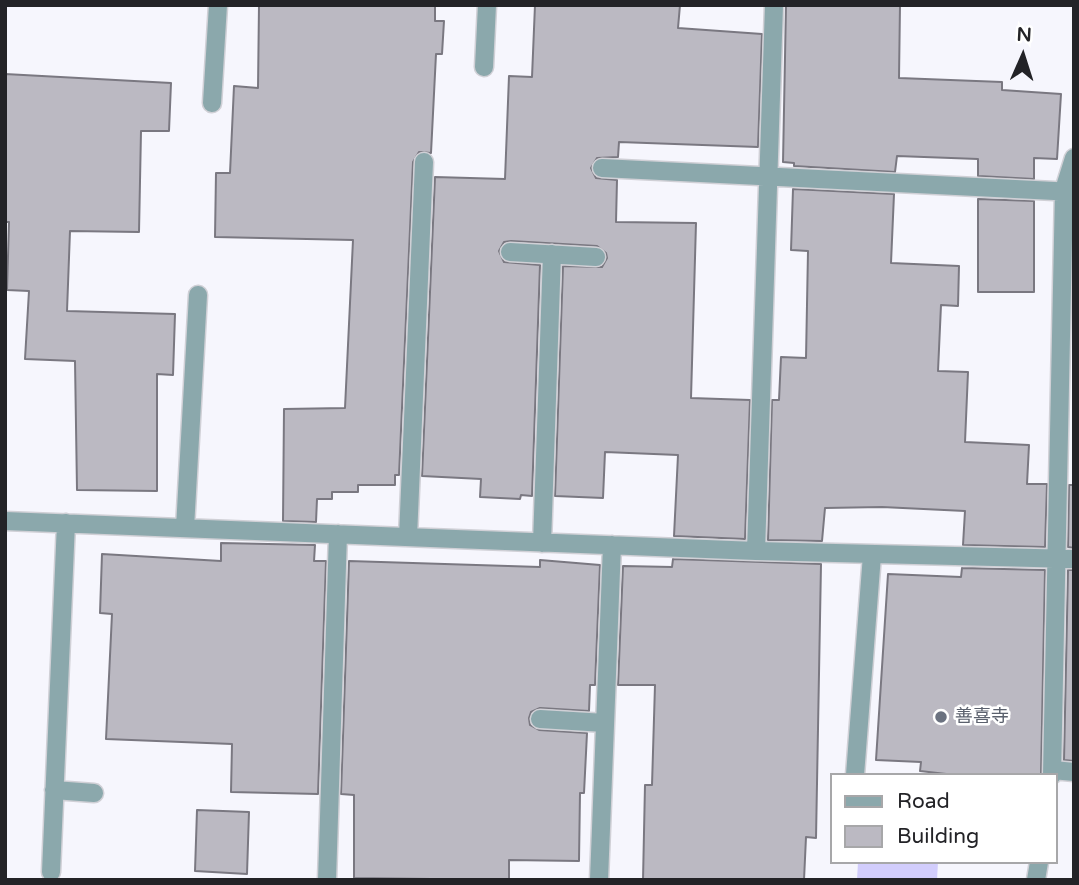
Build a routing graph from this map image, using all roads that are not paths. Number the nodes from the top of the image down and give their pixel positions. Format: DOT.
graph roads {
  1 [pos="218,5"];
  2 [pos="487,5"];
  3 [pos="774,5"];
  4 [pos="484,67"];
  5 [pos="212,103"];
  6 [pos="1074,158"];
  7 [pos="424,162"];
  8 [pos="602,168"];
  9 [pos="768,176"];
  10 [pos="1069,191"];
  11 [pos="510,252"];
  12 [pos="552,254"];
  13 [pos="596,257"];
  14 [pos="198,295"];
  15 [pos="5,521"];
  16 [pos="66,523"];
  17 [pos="186,528"];
  18 [pos="338,534"];
  19 [pos="408,537"];
  20 [pos="542,543"];
  21 [pos="612,545"];
  22 [pos="757,551"];
  23 [pos="872,555"];
  24 [pos="1065,559"];
  25 [pos="540,719"];
  26 [pos="605,723"];
  27 [pos="1053,772"];
  28 [pos="1074,772"];
  29 [pos="855,773"];
  30 [pos="54,790"];
  31 [pos="94,793"];
  32 [pos="51,872"];
  33 [pos="327,880"];
  34 [pos="599,880"];
  1 -- 5 [label="street"];
  2 -- 4 [label="street"];
  3 -- 9 [label="street"];
  6 -- 10 [label="street"];
  7 -- 19 [label="street"];
  8 -- 9 [label="street"];
  9 -- 10 [label="street"];
  9 -- 22 [label="street"];
  10 -- 24 [label="street"];
  11 -- 12 [label="street"];
  12 -- 13 [label="street"];
  12 -- 20 [label="street"];
  14 -- 17 [label="street"];
  15 -- 16 [label="street"];
  16 -- 17 [label="street"];
  16 -- 30 [label="street"];
  17 -- 18 [label="street"];
  18 -- 19 [label="street"];
  18 -- 33 [label="street"];
  19 -- 20 [label="street"];
  20 -- 21 [label="street"];
  21 -- 22 [label="street"];
  21 -- 26 [label="street"];
  22 -- 23 [label="street"];
  23 -- 24 [label="street"];
  23 -- 29 [label="street"];
  24 -- 27 [label="street"];
  25 -- 26 [label="street"];
  26 -- 34 [label="street"];
  27 -- 28 [label="street"];
  30 -- 31 [label="street"];
  30 -- 32 [label="street"];
}
